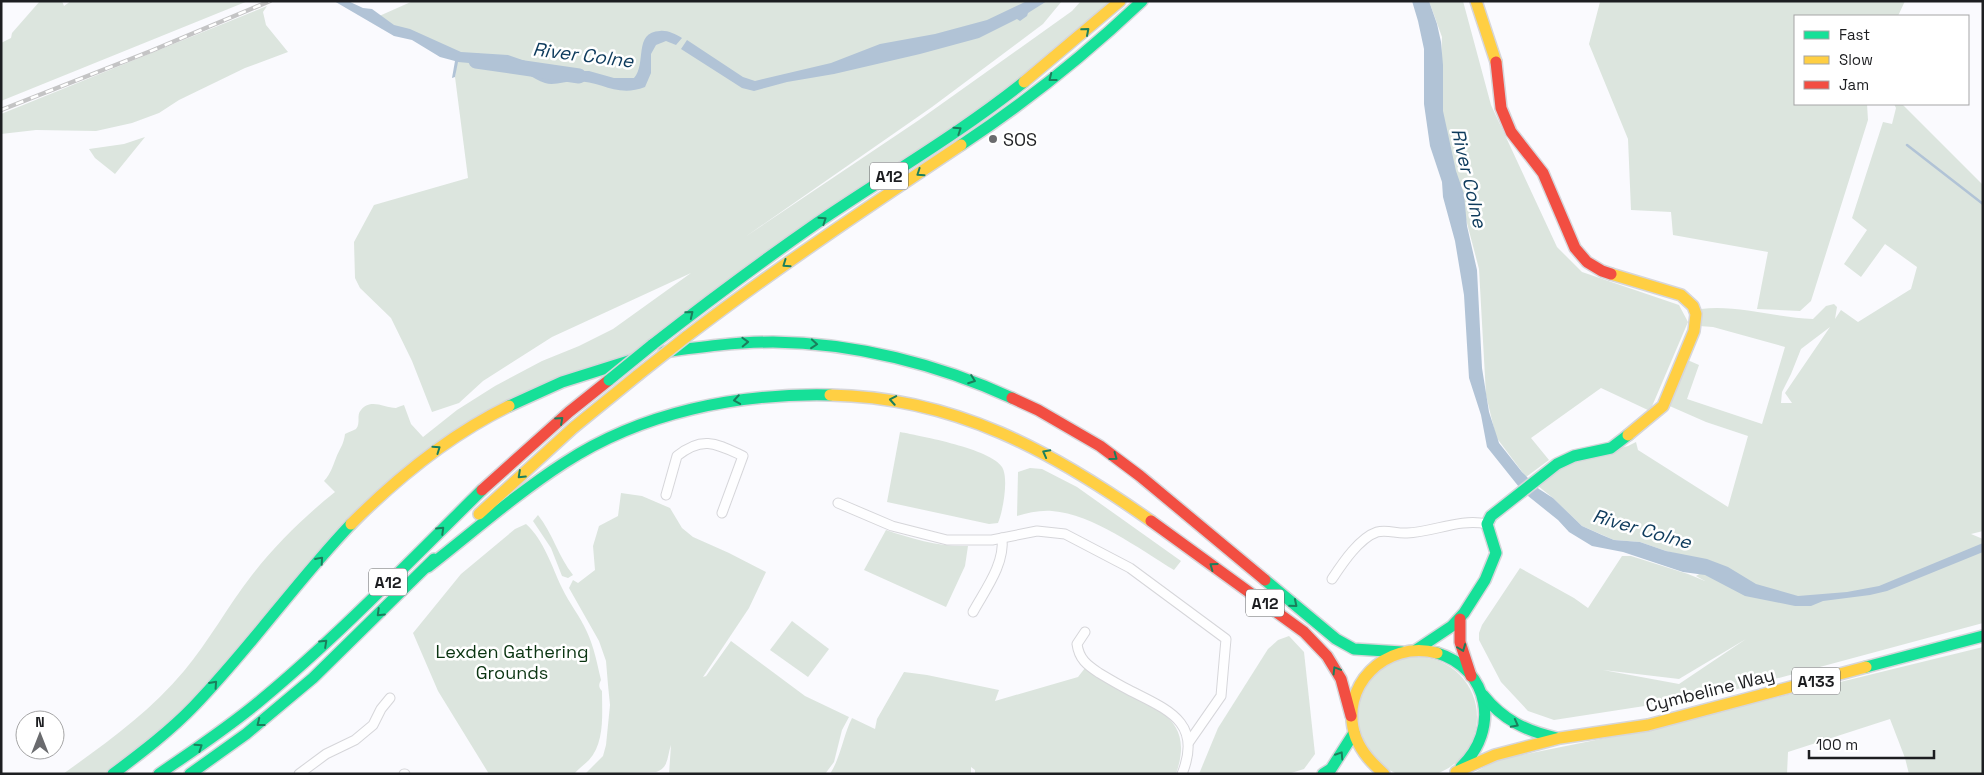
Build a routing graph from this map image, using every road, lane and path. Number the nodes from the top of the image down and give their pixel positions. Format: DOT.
graph roads {
  1 [pos="1120,1"];
  2 [pos="1142,1"];
  3 [pos="1476,1"];
  4 [pos="666,495"];
  5 [pos="838,503"];
  6 [pos="722,513"];
  7 [pos="1486,524"];
  8 [pos="1002,538"];
  9 [pos="428,567"];
  10 [pos="1332,579"];
  11 [pos="973,612"];
  12 [pos="1460,619"];
  13 [pos="1085,632"];
  14 [pos="1983,636"];
  15 [pos="1416,650"];
  16 [pos="1402,652"];
  17 [pos="1471,676"];
  18 [pos="1481,692"];
  19 [pos="390,698"];
  20 [pos="1352,716"];
  21 [pos="1354,733"];
  22 [pos="1560,738"];
  23 [pos="1189,742"];
  24 [pos="1454,773"];
  25 [pos="113,774"];
  26 [pos="159,774"];
  27 [pos="190,774"];
  28 [pos="299,774"];
  29 [pos="1182,774"];
  30 [pos="1323,774"];
  31 [pos="1384,774"];
  26 -- 1 [label="main road, A12, one-way, bridge"];
  2 -- 9 [label="main road, A12, one-way, bridge"];
  3 -- 7 [label="main road"];
  4 -- 6 [label="street"];
  5 -- 8 [label="street"];
  7 -- 10 [label="street"];
  7 -- 12 [label="main road"];
  8 -- 11 [label="street"];
  8 -- 23 [label="street"];
  20 -- 9 [label="main road, A12, one-way"];
  9 -- 27 [label="main road, A12, one-way"];
  12 -- 15 [label="main road"];
  12 -- 17 [label="main road, one-way"];
  13 -- 23 [label="street"];
  14 -- 22 [label="main road, Cymbeline Way / A133"];
  15 -- 16 [label="main road"];
  15 -- 17 [label="main road"];
  16 -- 20 [label="main road"];
  25 -- 16 [label="main road, A12, one-way"];
  17 -- 18 [label="main road, Cymbeline Way"];
  18 -- 22 [label="main road, Cymbeline Way / A133, one-way"];
  18 -- 24 [label="main road"];
  19 -- 28 [label="street"];
  20 -- 21 [label="main road"];
  30 -- 21 [label="main road, one-way"];
  21 -- 31 [label="main road"];
  22 -- 24 [label="main road, Cymbeline Way / A133"];
  23 -- 29 [label="street"];
}
